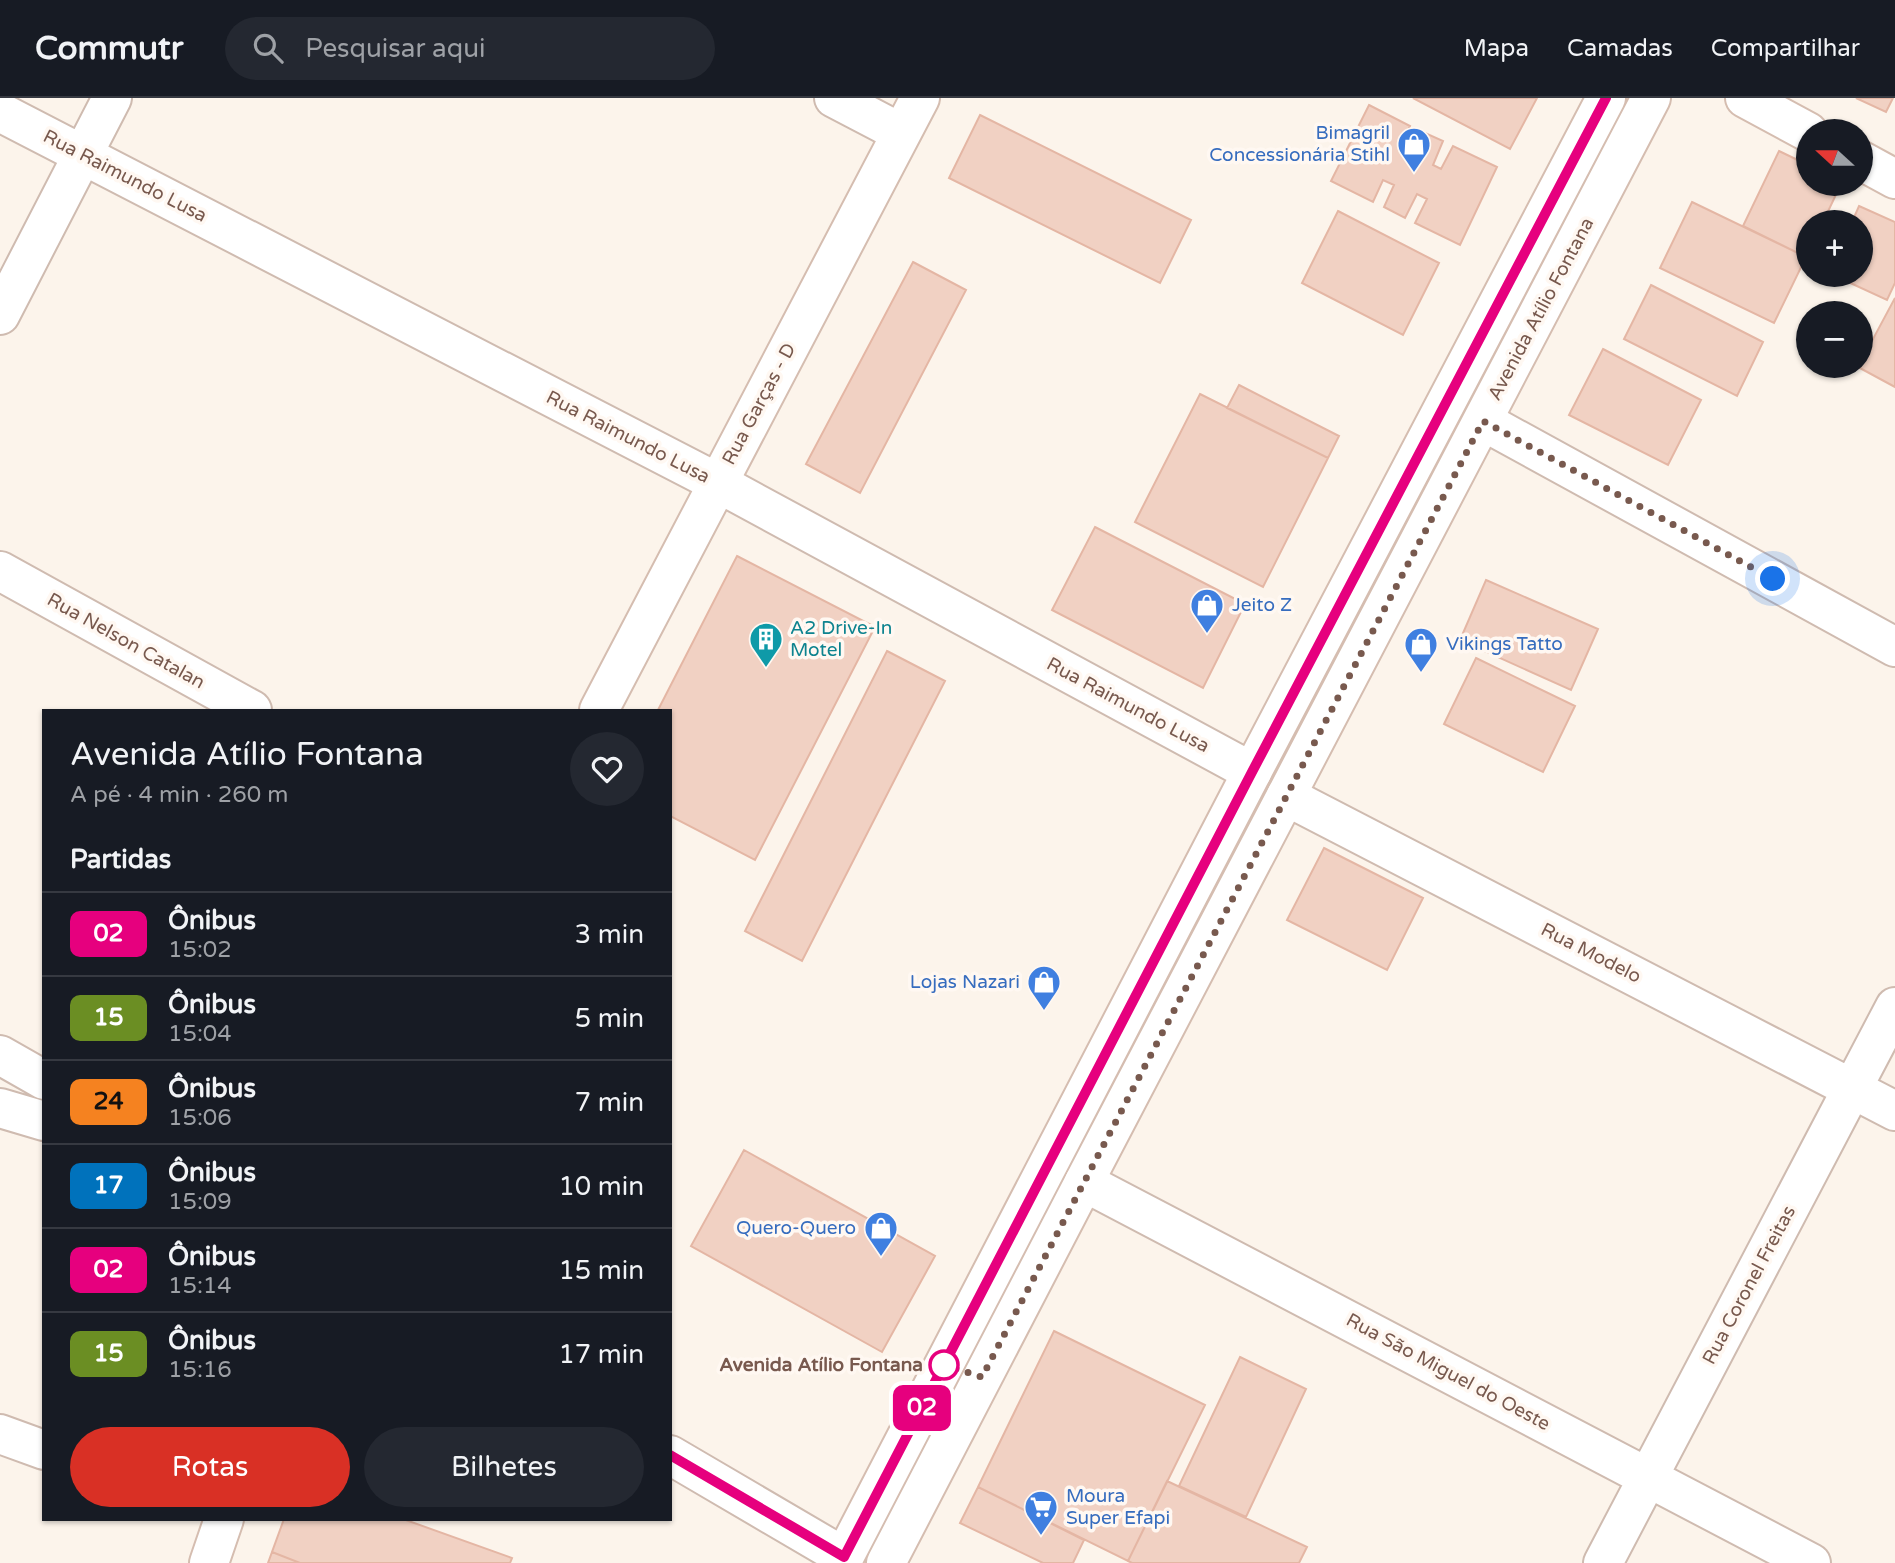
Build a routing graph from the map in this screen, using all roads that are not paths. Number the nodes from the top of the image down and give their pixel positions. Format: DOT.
graph roads {
  1 [pos="112,98"];
  2 [pos="834,98"];
  3 [pos="920,98"];
  4 [pos="1606,98"];
  5 [pos="1651,98"];
  6 [pos="1745,98"];
  7 [pos="0,112"];
  8 [pos="1796,126"];
  9 [pos="901,133"];
  10 [pos="83,154"];
  11 [pos="1873,167"];
  12 [pos="1895,179"];
  13 [pos="0,314"];
  14 [pos="1483,421"];
  15 [pos="718,483"];
  16 [pos="0,571"];
  17 [pos="1895,647"];
  18 [pos="250,709"];
  19 [pos="600,709"];
  20 [pos="1252,772"];
  21 [pos="1286,796"];
  22 [pos="1895,1007"];
  23 [pos="0,1055"];
  24 [pos="42,1079"];
  25 [pos="1852,1089"];
  26 [pos="0,1108"];
  27 [pos="1895,1111"];
  28 [pos="42,1120"];
  29 [pos="1084,1182"];
  30 [pos="0,1434"];
  31 [pos="42,1449"];
  32 [pos="672,1456"];
  33 [pos="1648,1477"];
  34 [pos="223,1521"];
  35 [pos="842,1560"];
  36 [pos="209,1563"];
  37 [pos="887,1563"];
  38 [pos="1603,1563"];
  39 [pos="1811,1563"];
  1 -- 10 [label="street"];
  2 -- 9 [label="street"];
  3 -- 9 [label="street, Rua Garças - D"];
  4 -- 20 [label="street, Avenida Atílio Fontana"];
  5 -- 14 [label="street, Avenida Atílio Fontana"];
  6 -- 8 [label="street"];
  7 -- 10 [label="street, Rua Raimundo Lusa"];
  9 -- 15 [label="street, Rua Garças - D"];
  10 -- 13 [label="street"];
  10 -- 15 [label="street, Rua Raimundo Lusa"];
  11 -- 12 [label="street"];
  14 -- 17 [label="street"];
  14 -- 21 [label="street, Avenida Atílio Fontana"];
  15 -- 19 [label="street, Rua Garças - D"];
  15 -- 20 [label="street, Rua Raimundo Lusa"];
  16 -- 18 [label="street, Rua Nelson Catalan"];
  20 -- 35 [label="street, Avenida Atílio Fontana"];
  21 -- 25 [label="street, Rua Modelo"];
  21 -- 29 [label="street, Avenida Atílio Fontana"];
  22 -- 25 [label="street, Rua Coronel Freitas"];
  23 -- 24 [label="street"];
  25 -- 27 [label="street, Rua Modelo"];
  25 -- 33 [label="street, Rua Coronel Freitas"];
  26 -- 28 [label="street"];
  29 -- 33 [label="street, Rua São Miguel do Oeste"];
  29 -- 37 [label="street, Avenida Atílio Fontana"];
  30 -- 31 [label="street"];
  32 -- 35 [label="street"];
  33 -- 38 [label="street, Rua Coronel Freitas"];
  33 -- 39 [label="street, Rua São Miguel do Oeste"];
  34 -- 36 [label="street"];
}
